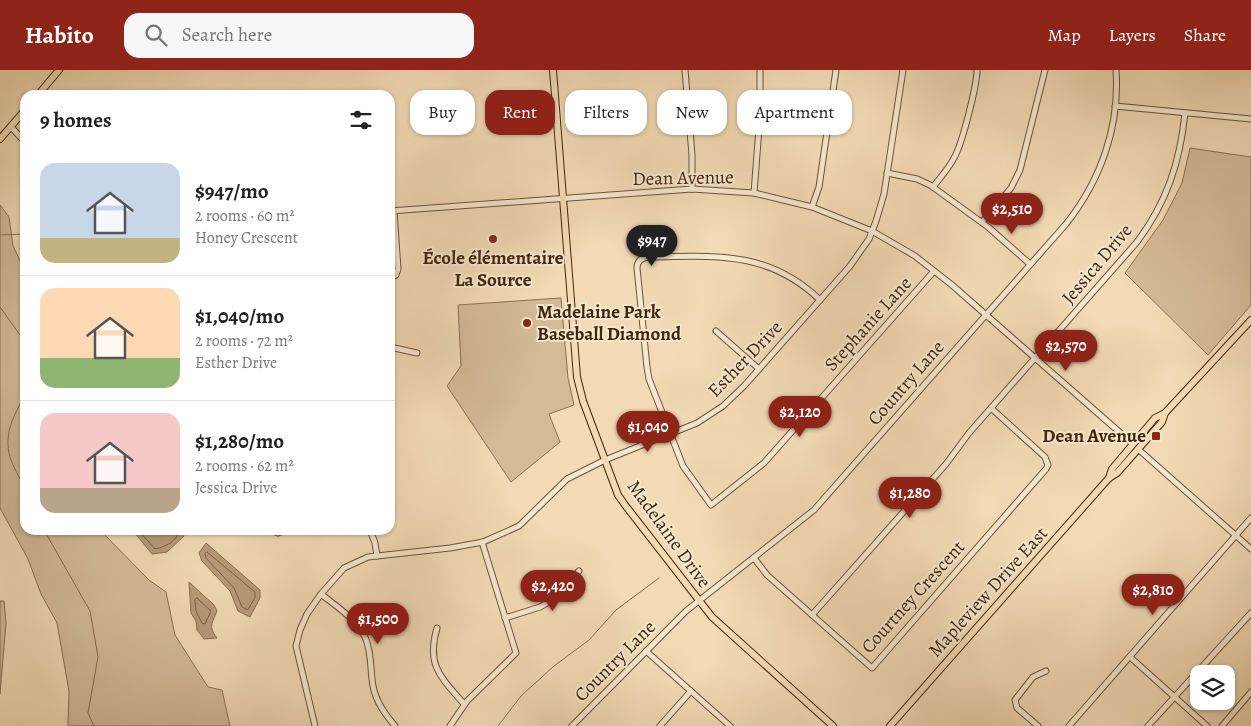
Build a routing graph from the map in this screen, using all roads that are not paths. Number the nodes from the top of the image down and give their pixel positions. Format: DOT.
graph roads {
  1 [pos="58,70"];
  2 [pos="553,70"];
  3 [pos="685,70"];
  4 [pos="760,70"];
  5 [pos="836,70"];
  6 [pos="903,70"];
  7 [pos="977,70"];
  8 [pos="1045,70"];
  9 [pos="1116,70"];
  10 [pos="42,90"];
  11 [pos="1115,106"];
  12 [pos="1185,113"];
  13 [pos="20,116"];
  14 [pos="1251,119"];
  15 [pos="11,126"];
  16 [pos="20,136"];
  17 [pos="0,139"];
  18 [pos="887,173"];
  19 [pos="933,187"];
  20 [pos="692,188"];
  21 [pos="754,194"];
  22 [pos="562,198"];
  23 [pos="812,207"];
  24 [pos="395,211"];
  25 [pos="982,222"];
  26 [pos="872,231"];
  27 [pos="395,240"];
  28 [pos="1030,264"];
  29 [pos="934,271"];
  30 [pos="395,276"];
  31 [pos="820,300"];
  32 [pos="986,315"];
  33 [pos="1251,320"];
  34 [pos="716,331"];
  35 [pos="395,348"];
  36 [pos="417,353"];
  37 [pos="1035,358"];
  38 [pos="759,369"];
  39 [pos="991,408"];
  40 [pos="670,434"];
  41 [pos="1136,446"];
  42 [pos="605,460"];
  43 [pos="1251,518"];
  44 [pos="372,535"];
  45 [pos="1236,536"];
  46 [pos="482,542"];
  47 [pos="1251,549"];
  48 [pos="377,556"];
  49 [pos="754,558"];
  50 [pos="579,571"];
  51 [pos="320,594"];
  52 [pos="699,600"];
  53 [pos="1251,613"];
  54 [pos="812,615"];
  55 [pos="505,618"];
  56 [pos="437,628"];
  57 [pos="646,651"];
  58 [pos="1130,657"];
  59 [pos="1046,671"];
  60 [pos="691,691"];
  61 [pos="1251,692"];
  62 [pos="1174,697"];
  63 [pos="464,704"];
  64 [pos="315,726"];
  65 [pos="395,726"];
  66 [pos="450,726"];
  67 [pos="572,726"];
  68 [pos="660,726"];
  69 [pos="730,726"];
  70 [pos="833,726"];
  71 [pos="890,726"];
  72 [pos="1038,726"];
  73 [pos="1070,726"];
  74 [pos="1148,726"];
  75 [pos="1207,726"];
  76 [pos="1222,726"];
  1 -- 10 [label="main road"];
  2 -- 22 [label="main road, Madelaine Drive"];
  3 -- 20 [label="street"];
  4 -- 21 [label="street"];
  5 -- 23 [label="street"];
  6 -- 18 [label="street, Esther Drive"];
  7 -- 19 [label="street"];
  8 -- 25 [label="street"];
  9 -- 11 [label="street, Country Lane"];
  11 -- 12 [label="street"];
  11 -- 28 [label="street, Country Lane"];
  12 -- 14 [label="street"];
  12 -- 37 [label="street, Jessica Drive"];
  13 -- 15 [label="main road"];
  15 -- 16 [label="street"];
  15 -- 17 [label="main road"];
  18 -- 19 [label="street"];
  18 -- 26 [label="street, Esther Drive"];
  19 -- 25 [label="street"];
  20 -- 21 [label="street, Dean Avenue"];
  20 -- 22 [label="street, Dean Avenue"];
  21 -- 23 [label="street, Dean Avenue"];
  22 -- 24 [label="street, Dean Avenue"];
  22 -- 42 [label="main road, Madelaine Drive"];
  23 -- 26 [label="street, Dean Avenue"];
  25 -- 28 [label="street"];
  26 -- 29 [label="street, Dean Avenue"];
  26 -- 31 [label="street, Esther Drive"];
  27 -- 30 [label="street"];
  28 -- 32 [label="street, Country Lane"];
  29 -- 32 [label="street, Dean Avenue"];
  29 -- 40 [label="street, Stephanie Lane"];
  31 -- 38 [label="street, Esther Drive"];
  31 -- 40 [label="street"];
  32 -- 37 [label="street, Dean Avenue"];
  32 -- 49 [label="street, Country Lane"];
  33 -- 41 [label="main road, Mapleview Drive East"];
  34 -- 38 [label="street"];
  35 -- 36 [label="street"];
  37 -- 39 [label="street, Jessica Drive"];
  37 -- 41 [label="street, Dean Avenue"];
  38 -- 40 [label="street, Esther Drive"];
  39 -- 54 [label="street, Jessica Drive"];
  39 -- 54 [label="street, Courtney Crescent"];
  40 -- 42 [label="street, Esther Drive"];
  41 -- 45 [label="street, Dean Avenue"];
  41 -- 71 [label="main road, Mapleview Drive East"];
  42 -- 46 [label="street, Esther Drive"];
  42 -- 52 [label="main road, Madelaine Drive"];
  43 -- 45 [label="street"];
  44 -- 48 [label="street"];
  45 -- 47 [label="street, Dean Avenue"];
  45 -- 58 [label="street"];
  46 -- 48 [label="street, Esther Drive"];
  46 -- 55 [label="street"];
  48 -- 51 [label="street, Esther Drive"];
  49 -- 52 [label="street, Country Lane"];
  49 -- 54 [label="street, Courtney Crescent"];
  50 -- 55 [label="street"];
  51 -- 64 [label="street, Esther Drive"];
  51 -- 65 [label="street"];
  52 -- 57 [label="street, Country Lane"];
  52 -- 70 [label="main road, Madelaine Drive"];
  53 -- 62 [label="street"];
  55 -- 63 [label="street"];
  56 -- 63 [label="street"];
  57 -- 60 [label="street"];
  57 -- 67 [label="street, Country Lane"];
  58 -- 62 [label="street"];
  58 -- 73 [label="street"];
  59 -- 72 [label="street"];
  60 -- 68 [label="street"];
  60 -- 69 [label="street"];
  61 -- 76 [label="street"];
  62 -- 74 [label="street"];
  62 -- 75 [label="street"];
  63 -- 66 [label="street"];
}
